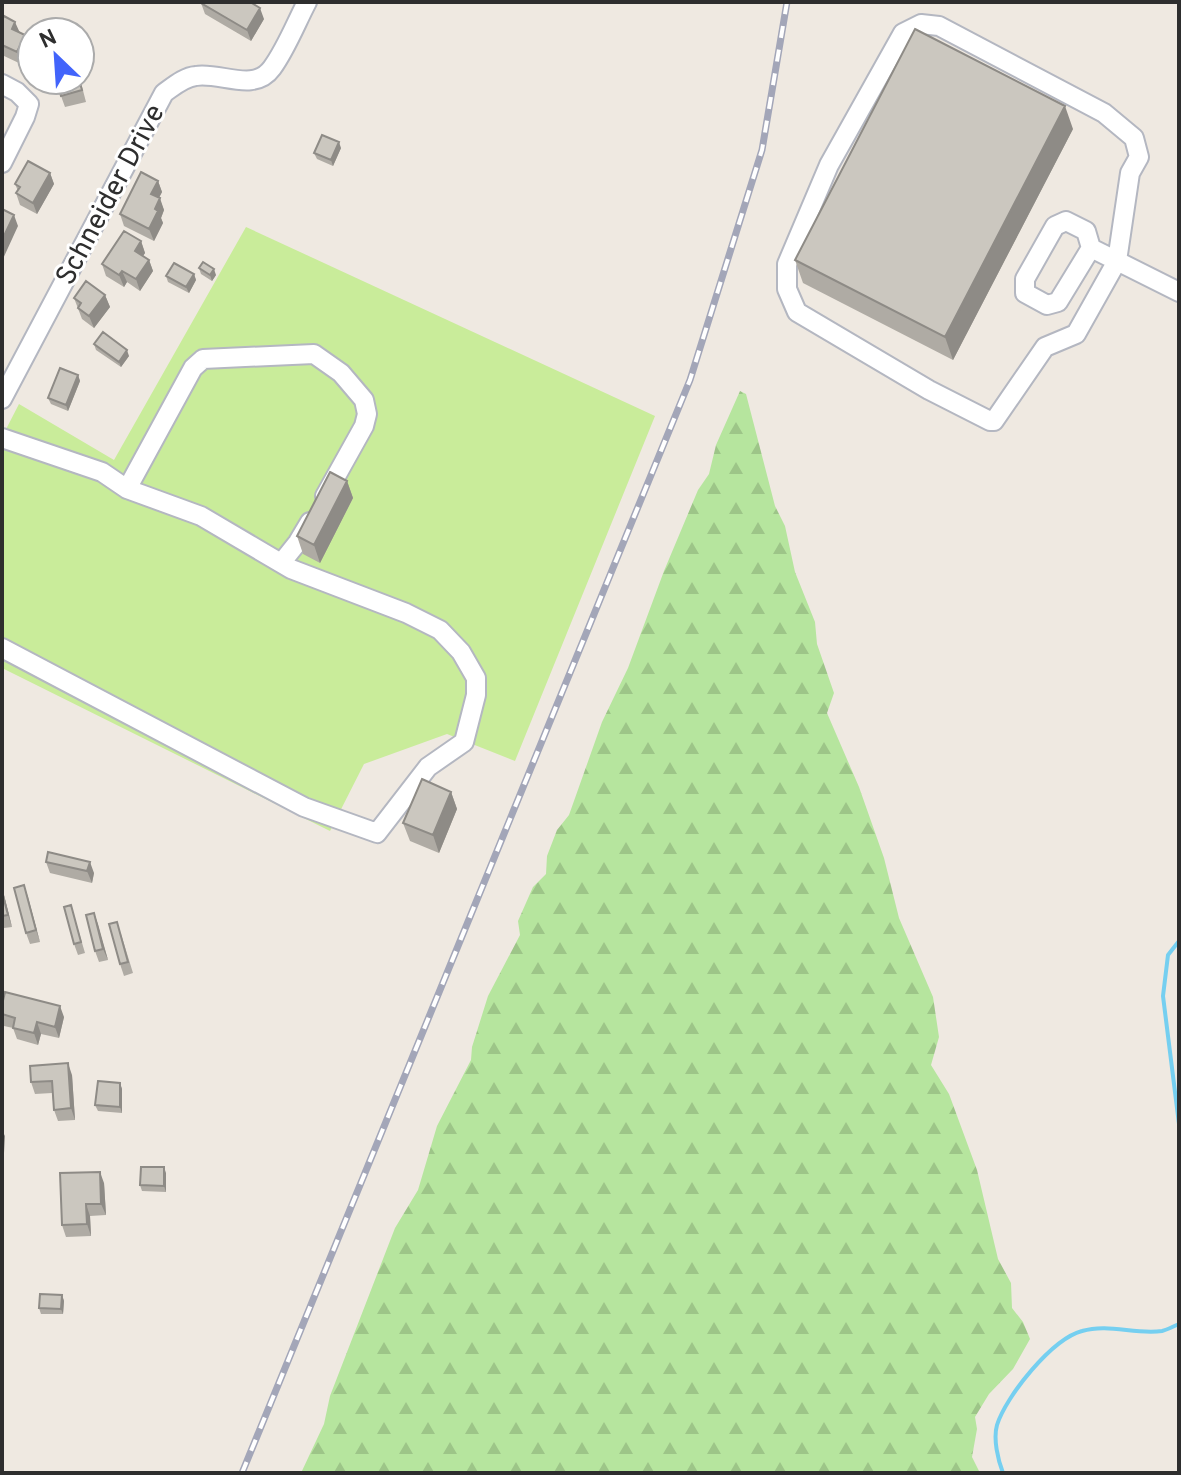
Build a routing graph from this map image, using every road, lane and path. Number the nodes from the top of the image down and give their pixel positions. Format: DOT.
graph roads {
  1 [pos="307,2"];
  2 [pos="2,84"];
  3 [pos="2,163"];
  4 [pos="1091,248"];
  5 [pos="1117,261"];
  6 [pos="1179,292"];
  7 [pos="2,399"];
  8 [pos="2,438"];
  9 [pos="127,489"];
  10 [pos="282,562"];
  11 [pos="2,648"];
  1 -- 7 [label="street, Schneider Drive"];
  2 -- 3 [label="street"];
  4 -- 4 [label="street"];
  4 -- 5 [label="street"];
  5 -- 5 [label="street"];
  5 -- 6 [label="street"];
  8 -- 9 [label="street"];
  9 -- 10 [label="street"];
  9 -- 10 [label="street"];
  10 -- 11 [label="street"];
}
